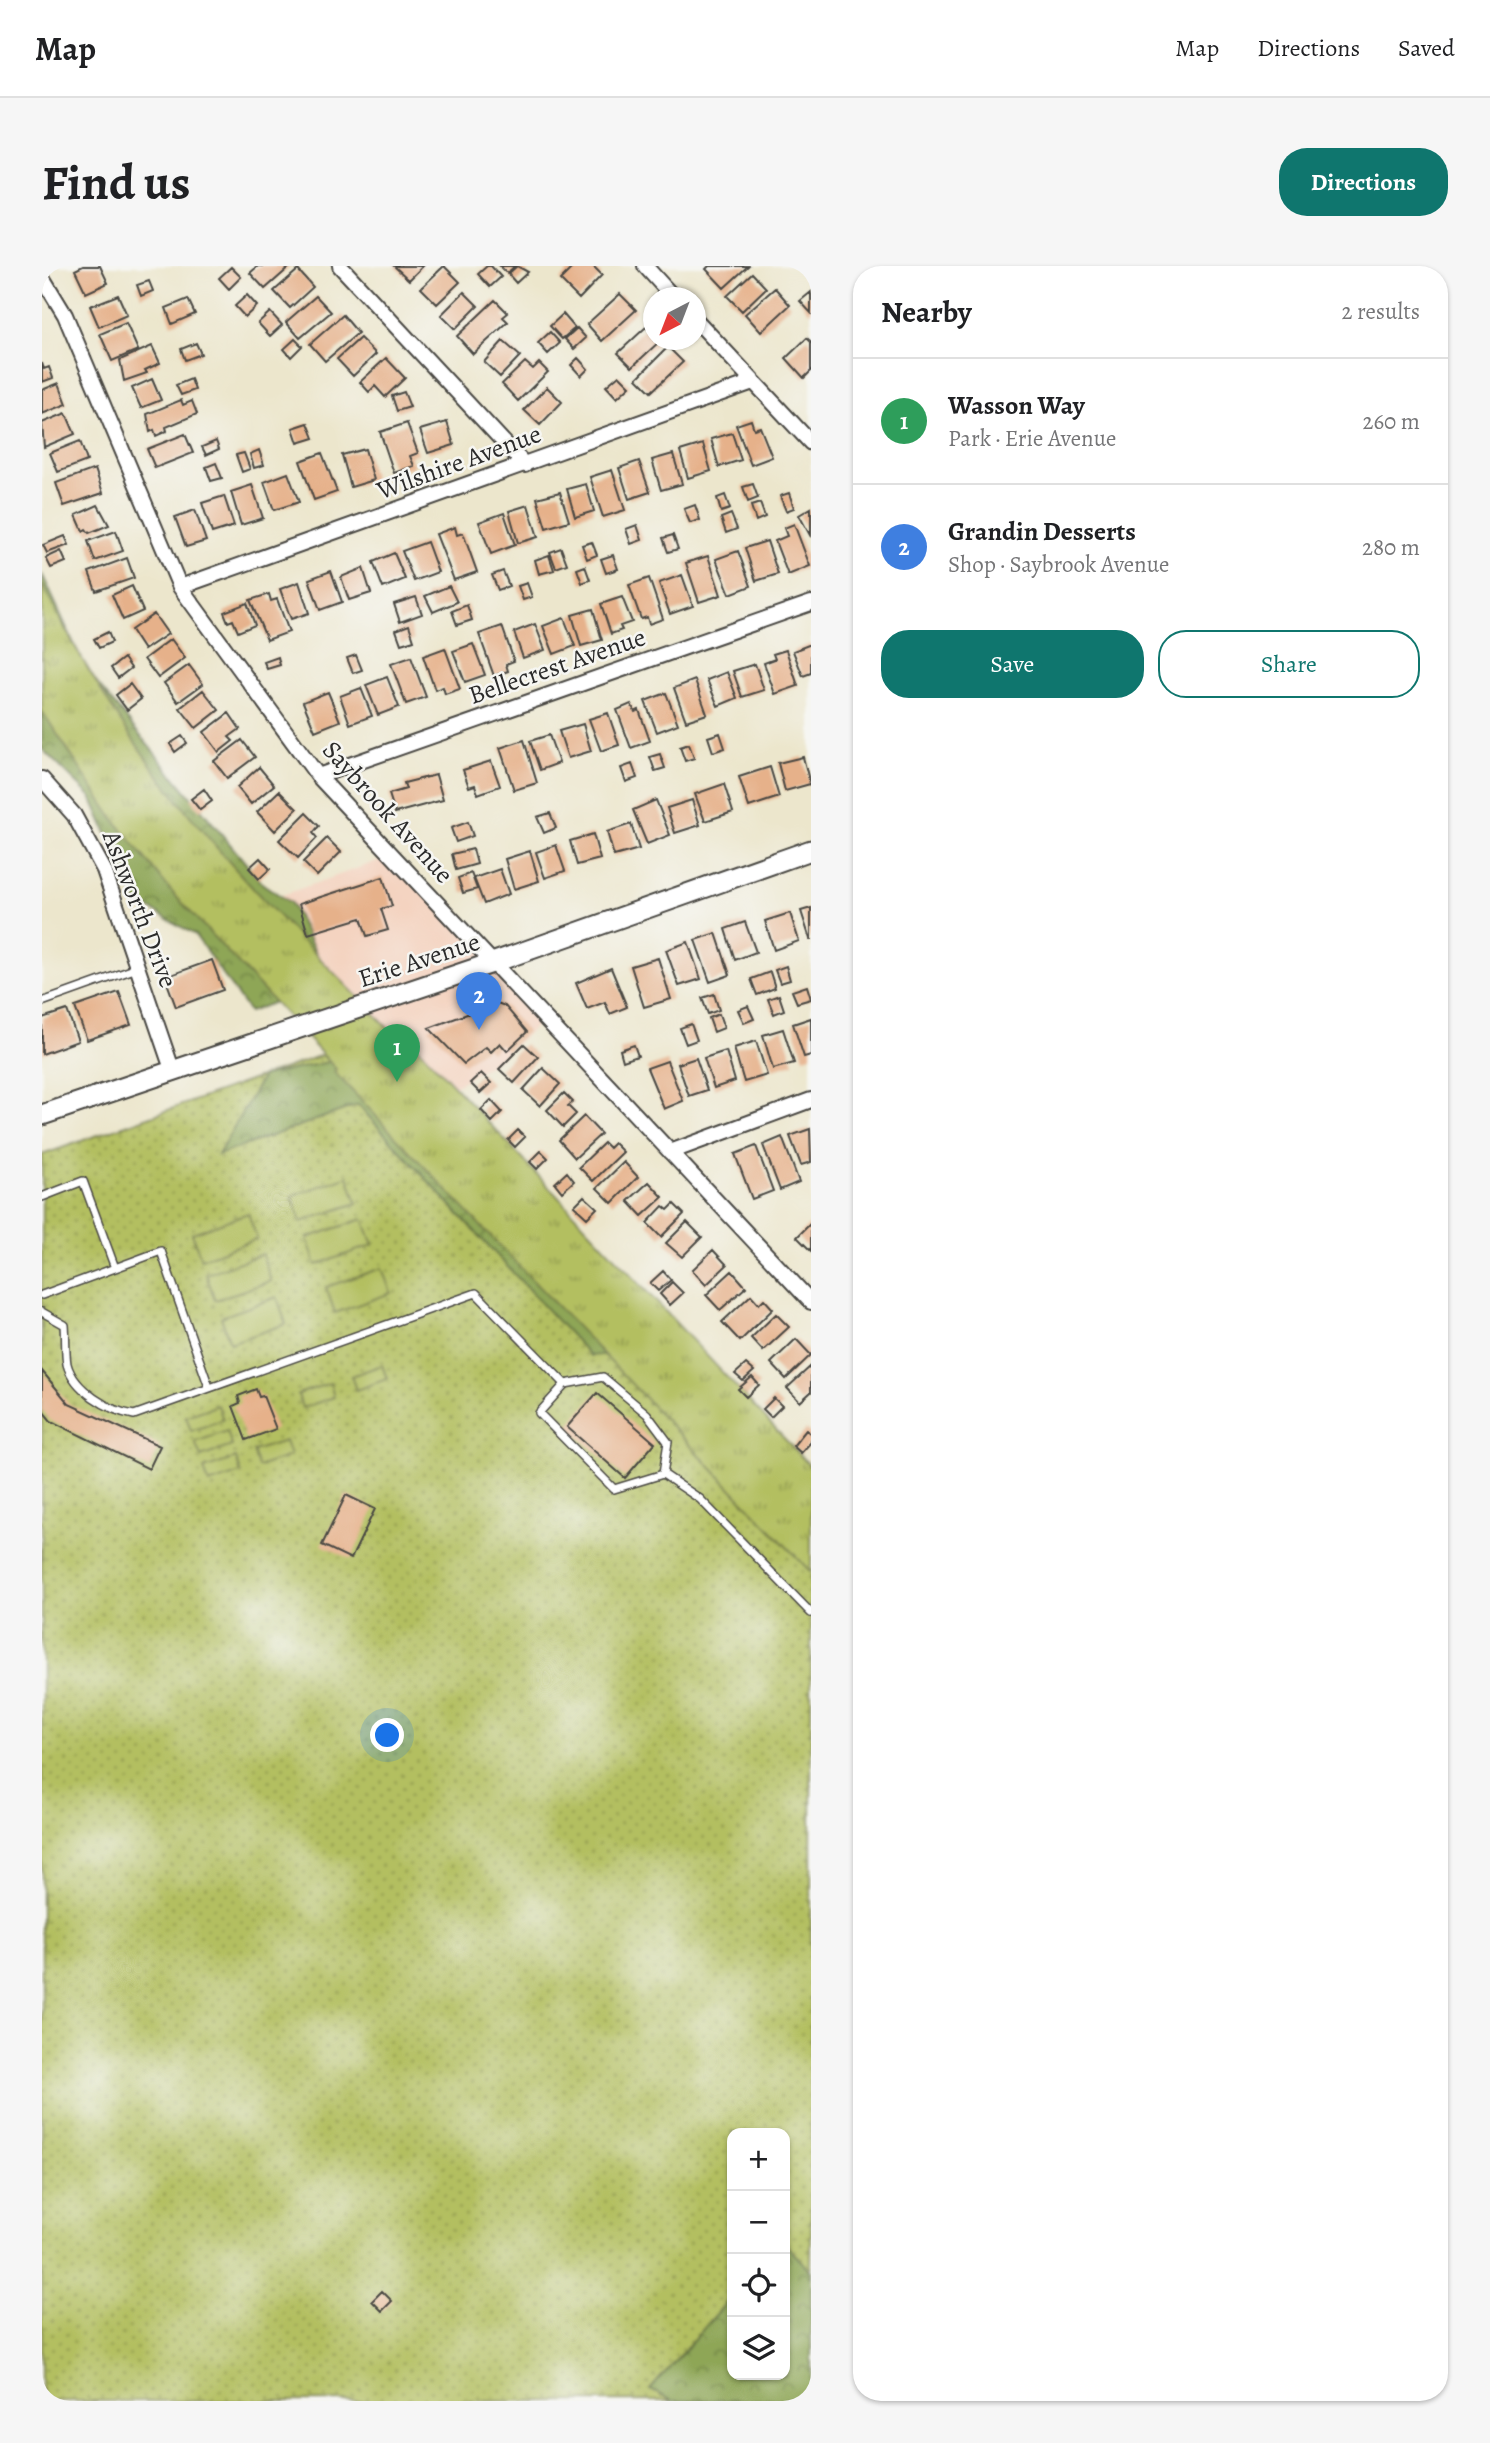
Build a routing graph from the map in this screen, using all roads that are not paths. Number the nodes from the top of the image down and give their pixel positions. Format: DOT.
graph roads {
  1 [pos="340,266"];
  2 [pos="645,266"];
  3 [pos="42,277"];
  4 [pos="664,287"];
  5 [pos="706,332"];
  6 [pos="753,382"];
  7 [pos="811,443"];
  8 [pos="525,465"];
  9 [pos="180,587"];
  10 [pos="811,603"];
  11 [pos="318,776"];
  12 [pos="42,779"];
  13 [pos="811,850"];
  14 [pos="492,963"];
  15 [pos="138,967"];
  16 [pos="42,1002"];
  17 [pos="172,1069"];
  18 [pos="811,1100"];
  19 [pos="42,1115"];
  20 [pos="670,1152"];
  21 [pos="42,1197"];
  22 [pos="115,1268"];
  23 [pos="42,1295"];
  24 [pos="811,1302"];
  25 [pos="42,1312"];
  26 [pos="565,1384"];
  27 [pos="209,1387"];
  28 [pos="663,1474"];
  29 [pos="811,1613"];
  1 -- 8 [label="street"];
  2 -- 4 [label="street"];
  3 -- 9 [label="street, Saybrook Avenue"];
  5 -- 6 [label="street"];
  6 -- 7 [label="street"];
  6 -- 8 [label="street, Wilshire Avenue"];
  8 -- 9 [label="street, Wilshire Avenue"];
  9 -- 11 [label="street, Saybrook Avenue"];
  10 -- 11 [label="street, Bellecrest Avenue"];
  11 -- 14 [label="street, Saybrook Avenue"];
  12 -- 15 [label="street, Ashworth Drive"];
  13 -- 14 [label="street, Erie Avenue"];
  14 -- 17 [label="street, Erie Avenue"];
  14 -- 20 [label="street, Saybrook Avenue"];
  15 -- 16 [label="lane"];
  15 -- 17 [label="street, Ashworth Drive"];
  17 -- 19 [label="street, Erie Avenue"];
  18 -- 20 [label="street"];
  20 -- 24 [label="street, Saybrook Avenue"];
  21 -- 22 [label="lane"];
  22 -- 23 [label="lane"];
  22 -- 27 [label="lane"];
  25 -- 27 [label="lane"];
  26 -- 27 [label="lane"];
  26 -- 28 [label="lane"];
  26 -- 28 [label="lane"];
  28 -- 29 [label="lane"];
}
